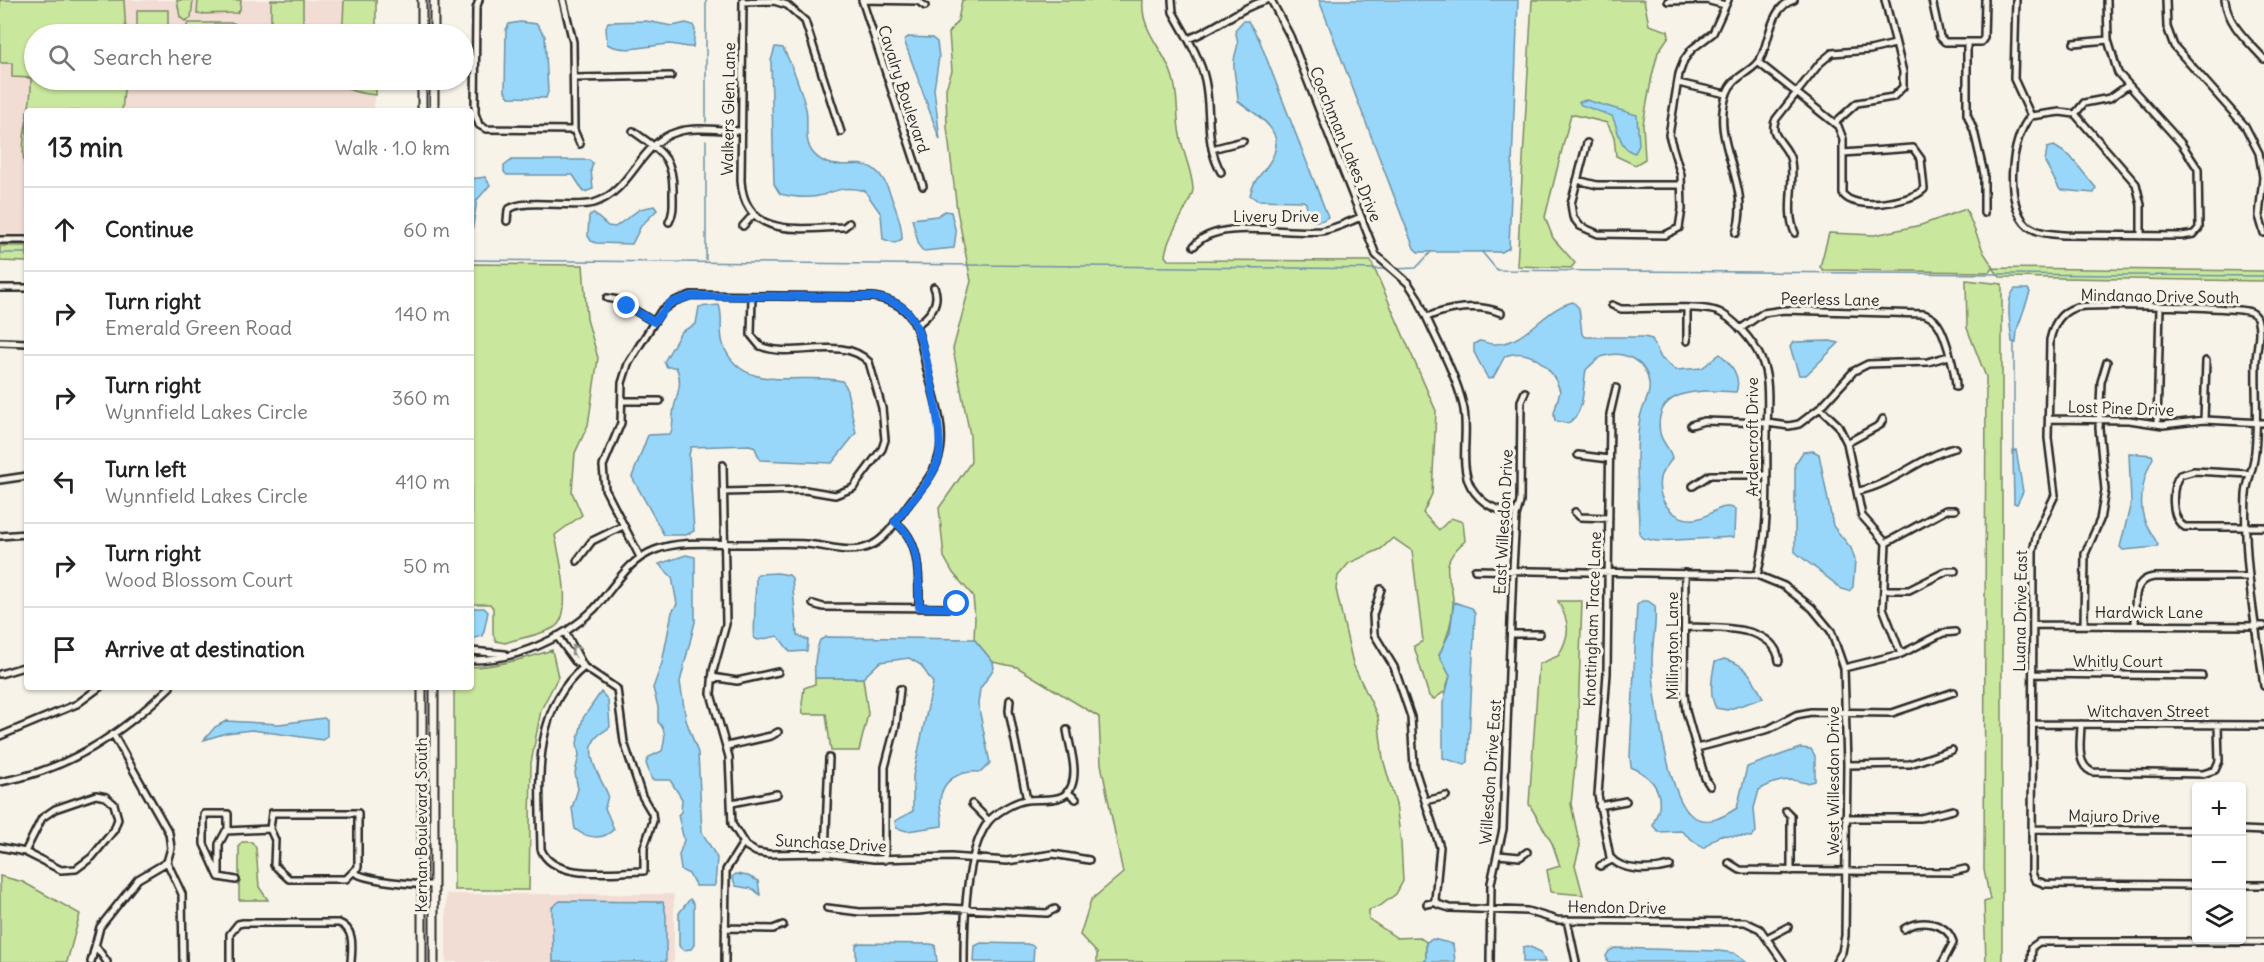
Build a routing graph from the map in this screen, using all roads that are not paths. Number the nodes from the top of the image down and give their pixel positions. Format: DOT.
graph roads {
  1 [pos="422,0"];
  2 [pos="434,0"];
  3 [pos="479,0"];
  4 [pos="563,0"];
  5 [pos="861,0"];
  6 [pos="1172,0"];
  7 [pos="1269,0"];
  8 [pos="1794,0"];
  9 [pos="1885,0"];
  10 [pos="1932,0"];
  11 [pos="1985,0"];
  12 [pos="2016,0"];
  13 [pos="2107,0"];
  14 [pos="2166,0"];
  15 [pos="2225,0"];
  16 [pos="743,1"];
  17 [pos="1668,1"];
  18 [pos="1726,3"];
  19 [pos="925,6"];
  20 [pos="422,24"];
  21 [pos="434,24"];
  22 [pos="1188,39"];
  23 [pos="2108,40"];
  24 [pos="2074,43"];
  25 [pos="1895,44"];
  26 [pos="1967,44"];
  27 [pos="2264,59"];
  28 [pos="1759,63"];
  29 [pos="671,76"];
  30 [pos="575,78"];
  31 [pos="1678,83"];
  32 [pos="2127,86"];
  33 [pos="422,90"];
  34 [pos="434,90"];
  35 [pos="1797,93"];
  36 [pos="1726,94"];
  37 [pos="422,108"];
  38 [pos="434,108"];
  39 [pos="2075,114"];
  40 [pos="2031,116"];
  41 [pos="1836,122"];
  42 [pos="574,130"];
  43 [pos="633,131"];
  44 [pos="742,131"];
  45 [pos="841,132"];
  46 [pos="1243,141"];
  47 [pos="1587,143"];
  48 [pos="580,144"];
  49 [pos="653,146"];
  50 [pos="1212,149"];
  51 [pos="1843,153"];
  52 [pos="1221,172"];
  53 [pos="1577,180"];
  54 [pos="1681,185"];
  55 [pos="923,186"];
  56 [pos="1984,213"];
  57 [pos="753,215"];
  58 [pos="1361,218"];
  59 [pos="507,221"];
  60 [pos="669,222"];
  61 [pos="849,223"];
  62 [pos="743,226"];
  63 [pos="2263,232"];
  64 [pos="1736,233"];
  65 [pos="1795,233"];
  66 [pos="2141,236"];
  67 [pos="0,240"];
  68 [pos="24,240"];
  69 [pos="1194,246"];
  70 [pos="934,287"];
  71 [pos="0,288"];
  72 [pos="24,288"];
  73 [pos="752,296"];
  74 [pos="607,298"];
  75 [pos="1612,305"];
  76 [pos="2160,307"];
  77 [pos="1687,309"];
  78 [pos="1501,313"];
  79 [pos="2062,314"];
  80 [pos="1426,317"];
  81 [pos="654,322"];
  82 [pos="916,325"];
  83 [pos="1740,329"];
  84 [pos="1687,341"];
  85 [pos="0,342"];
  86 [pos="24,343"];
  87 [pos="1949,356"];
  88 [pos="2206,361"];
  89 [pos="2106,362"];
  90 [pos="1956,387"];
  91 [pos="1616,388"];
  92 [pos="1525,392"];
  93 [pos="622,401"];
  94 [pos="660,401"];
  95 [pos="1820,408"];
  96 [pos="1883,419"];
  97 [pos="2049,419"];
  98 [pos="2100,420"];
  99 [pos="2204,420"];
  100 [pos="1767,423"];
  101 [pos="2256,423"];
  102 [pos="2264,423"];
  103 [pos="2157,424"];
  104 [pos="1691,425"];
  105 [pos="1847,443"];
  106 [pos="1955,448"];
  107 [pos="1578,455"];
  108 [pos="1609,459"];
  109 [pos="723,465"];
  110 [pos="2249,474"];
  111 [pos="1767,475"];
  112 [pos="24,476"];
  113 [pos="0,480"];
  114 [pos="1693,486"];
  115 [pos="1859,491"];
  116 [pos="724,492"];
  117 [pos="1955,510"];
  118 [pos="1517,512"];
  119 [pos="1575,512"];
  120 [pos="1608,518"];
  121 [pos="895,522"];
  122 [pos="623,526"];
  123 [pos="2264,527"];
  124 [pos="2246,528"];
  125 [pos="24,534"];
  126 [pos="0,536"];
  127 [pos="1886,543"];
  128 [pos="724,544"];
  129 [pos="640,557"];
  130 [pos="577,561"];
  131 [pos="1513,569"];
  132 [pos="1475,570"];
  133 [pos="1608,571"];
  134 [pos="1955,571"];
  135 [pos="1684,573"];
  136 [pos="1757,575"];
  137 [pos="2248,577"];
  138 [pos="1382,589"];
  139 [pos="1884,590"];
  140 [pos="813,604"];
  141 [pos="957,604"];
  142 [pos="919,607"];
  143 [pos="2033,625"];
  144 [pos="2084,625"];
  145 [pos="2135,625"];
  146 [pos="2256,626"];
  147 [pos="2264,626"];
  148 [pos="1685,627"];
  149 [pos="565,632"];
  150 [pos="1955,632"];
  151 [pos="1512,633"];
  152 [pos="1540,634"];
  153 [pos="557,636"];
  154 [pos="474,651"];
  155 [pos="506,654"];
  156 [pos="1901,654"];
  157 [pos="1511,655"];
  158 [pos="474,660"];
  159 [pos="1779,661"];
  160 [pos="24,667"];
  161 [pos="584,667"];
  162 [pos="1844,669"];
  163 [pos="778,672"];
  164 [pos="0,674"];
  165 [pos="2033,674"];
  166 [pos="2202,676"];
  167 [pos="712,677"];
  168 [pos="2264,686"];
  169 [pos="900,688"];
  170 [pos="96,690"];
  171 [pos="166,690"];
  172 [pos="422,690"];
  173 [pos="434,690"];
  174 [pos="1954,692"];
  175 [pos="1011,700"];
  176 [pos="1847,712"];
  177 [pos="2032,724"];
  178 [pos="2081,724"];
  179 [pos="2218,725"];
  180 [pos="2264,725"];
  181 [pos="1066,730"];
  182 [pos="778,732"];
  183 [pos="113,734"];
  184 [pos="0,735"];
  185 [pos="727,746"];
  186 [pos="1697,748"];
  187 [pos="1952,750"];
  188 [pos="829,758"];
  189 [pos="1847,765"];
  190 [pos="0,782"];
  191 [pos="1710,786"];
  192 [pos="1067,792"];
  193 [pos="777,794"];
  194 [pos="1446,796"];
  195 [pos="1076,799"];
  196 [pos="1027,800"];
  197 [pos="1425,801"];
  198 [pos="1626,801"];
  199 [pos="732,803"];
  200 [pos="972,804"];
  201 [pos="1599,806"];
  202 [pos="1953,810"];
  203 [pos="1786,811"];
  204 [pos="1845,818"];
  205 [pos="989,821"];
  206 [pos="270,829"];
  207 [pos="2032,829"];
  208 [pos="2192,830"];
  209 [pos="228,831"];
  210 [pos="2246,831"];
  211 [pos="2264,831"];
  212 [pos="743,843"];
  213 [pos="0,846"];
  214 [pos="25,852"];
  215 [pos="1527,852"];
  216 [pos="825,853"];
  217 [pos="1498,855"];
  218 [pos="885,860"];
  219 [pos="974,860"];
  220 [pos="1089,860"];
  221 [pos="1612,860"];
  222 [pos="166,862"];
  223 [pos="1729,863"];
  224 [pos="1600,866"];
  225 [pos="1670,866"];
  226 [pos="1965,869"];
  227 [pos="1791,871"];
  228 [pos="354,872"];
  229 [pos="1846,872"];
  230 [pos="219,877"];
  231 [pos="236,880"];
  232 [pos="422,885"];
  233 [pos="434,885"];
  234 [pos="2192,885"];
  235 [pos="2246,885"];
  236 [pos="2264,885"];
  237 [pos="1436,901"];
  238 [pos="1427,904"];
  239 [pos="827,908"];
  240 [pos="964,909"];
  241 [pos="1055,909"];
  242 [pos="1490,909"];
  243 [pos="1567,920"];
  244 [pos="783,925"];
  245 [pos="1788,927"];
  246 [pos="725,928"];
  247 [pos="1904,929"];
  248 [pos="1767,938"];
  249 [pos="2264,942"];
  250 [pos="97,948"];
  251 [pos="91,962"];
  252 [pos="107,962"];
  253 [pos="183,962"];
  254 [pos="230,962"];
  255 [pos="351,962"];
  256 [pos="422,962"];
  257 [pos="434,962"];
  258 [pos="725,962"];
  259 [pos="964,962"];
  260 [pos="1490,962"];
  261 [pos="1576,962"];
  262 [pos="1783,962"];
  263 [pos="1836,962"];
  264 [pos="1943,962"];
  265 [pos="2031,962"];
  1 -- 20 [label="main road"];
  2 -- 21 [label="main road"];
  3 -- 42 [label="street"];
  4 -- 30 [label="street"];
  5 -- 19 [label="street"];
  5 -- 55 [label="street, Cavalry Boulevard"];
  6 -- 22 [label="street"];
  7 -- 22 [label="street"];
  7 -- 58 [label="street, Coachman Lakes Drive"];
  8 -- 28 [label="street"];
  9 -- 25 [label="street"];
  10 -- 26 [label="street"];
  11 -- 26 [label="street"];
  12 -- 40 [label="street"];
  13 -- 23 [label="street"];
  14 -- 63 [label="street"];
  15 -- 27 [label="street"];
  16 -- 44 [label="street, Walkers Glen Lane"];
  16 -- 45 [label="street"];
  17 -- 18 [label="street"];
  18 -- 31 [label="street"];
  22 -- 50 [label="street"];
  23 -- 24 [label="street"];
  23 -- 32 [label="street"];
  25 -- 35 [label="street"];
  25 -- 41 [label="street"];
  26 -- 56 [label="street"];
  28 -- 35 [label="street"];
  28 -- 36 [label="street"];
  29 -- 30 [label="street"];
  30 -- 42 [label="street"];
  31 -- 36 [label="street"];
  31 -- 54 [label="street"];
  32 -- 39 [label="street"];
  32 -- 66 [label="street"];
  33 -- 37 [label="main road"];
  34 -- 38 [label="main road"];
  35 -- 41 [label="street"];
  35 -- 65 [label="street"];
  36 -- 64 [label="street"];
  39 -- 40 [label="street"];
  39 -- 66 [label="street"];
  40 -- 66 [label="street"];
  41 -- 51 [label="street"];
  42 -- 48 [label="street"];
  43 -- 49 [label="street"];
  44 -- 49 [label="street"];
  44 -- 57 [label="street, Walkers Glen Lane"];
  46 -- 50 [label="street"];
  47 -- 53 [label="street"];
  49 -- 59 [label="street"];
  49 -- 60 [label="street"];
  50 -- 52 [label="street"];
  51 -- 51 [label="street"];
  53 -- 54 [label="street"];
  53 -- 54 [label="street"];
  57 -- 61 [label="street"];
  57 -- 62 [label="street"];
  58 -- 69 [label="street, Livery Drive"];
  58 -- 80 [label="street, Coachman Lakes Drive"];
  67 -- 68 [label="street"];
  70 -- 82 [label="street"];
  71 -- 72 [label="street"];
  73 -- 81 [label="street"];
  73 -- 82 [label="street"];
  73 -- 116 [label="street"];
  74 -- 81 [label="street"];
  75 -- 77 [label="street, Ardencroft Drive"];
  76 -- 79 [label="street, Mindanao Drive South"];
  76 -- 101 [label="street, Mindanao Drive South"];
  76 -- 103 [label="street"];
  77 -- 83 [label="street, Ardencroft Drive"];
  77 -- 84 [label="street"];
  78 -- 80 [label="street"];
  79 -- 97 [label="street, Luana Drive East"];
  80 -- 118 [label="street"];
  81 -- 93 [label="street"];
  82 -- 121 [label="street"];
  83 -- 87 [label="street, Peerless Lane"];
  83 -- 100 [label="street, Ardencroft Drive"];
  85 -- 86 [label="street"];
  87 -- 90 [label="street"];
  87 -- 95 [label="street"];
  88 -- 99 [label="street"];
  89 -- 98 [label="street"];
  91 -- 108 [label="street, Knottingham Trace Lane"];
  92 -- 118 [label="street, East Willesdon Drive"];
  93 -- 94 [label="street"];
  93 -- 122 [label="street"];
  95 -- 100 [label="street"];
  95 -- 105 [label="street"];
  96 -- 105 [label="street"];
  97 -- 98 [label="street, Lost Pine Drive"];
  97 -- 143 [label="street, Luana Drive East"];
  98 -- 103 [label="street, Lost Pine Drive"];
  98 -- 144 [label="street"];
  99 -- 101 [label="street, Lost Pine Drive"];
  99 -- 103 [label="street, Lost Pine Drive"];
  100 -- 104 [label="street"];
  100 -- 111 [label="street, Ardencroft Drive"];
  101 -- 102 [label="street, Lost Pine Drive"];
  101 -- 110 [label="street"];
  105 -- 115 [label="street"];
  106 -- 115 [label="street"];
  107 -- 108 [label="street"];
  108 -- 120 [label="street, Knottingham Trace Lane"];
  109 -- 116 [label="street"];
  110 -- 124 [label="street"];
  110 -- 124 [label="street"];
  111 -- 114 [label="street"];
  111 -- 136 [label="street, Ardencroft Drive"];
  112 -- 113 [label="street"];
  115 -- 127 [label="street"];
  116 -- 128 [label="street"];
  117 -- 127 [label="street"];
  118 -- 131 [label="street, East Willesdon Drive"];
  119 -- 120 [label="street"];
  120 -- 133 [label="street, Knottingham Trace Lane"];
  121 -- 128 [label="street"];
  121 -- 142 [label="street"];
  122 -- 129 [label="street"];
  122 -- 130 [label="street"];
  123 -- 124 [label="street"];
  124 -- 137 [label="street"];
  125 -- 126 [label="street"];
  127 -- 139 [label="street"];
  128 -- 129 [label="street"];
  128 -- 167 [label="street"];
  129 -- 149 [label="street"];
  131 -- 132 [label="street"];
  131 -- 133 [label="street"];
  131 -- 151 [label="street, East Willesdon Drive"];
  133 -- 135 [label="street"];
  133 -- 201 [label="street, Knottingham Trace Lane"];
  134 -- 139 [label="street"];
  135 -- 136 [label="street"];
  135 -- 148 [label="street, Millington Lane"];
  136 -- 162 [label="street, West Willesdon Drive"];
  137 -- 145 [label="street"];
  137 -- 146 [label="street"];
  138 -- 197 [label="street"];
  139 -- 156 [label="street"];
  140 -- 142 [label="street"];
  141 -- 142 [label="street"];
  143 -- 144 [label="street, Hardwick Lane"];
  143 -- 165 [label="street, Luana Drive East"];
  144 -- 145 [label="street, Hardwick Lane"];
  145 -- 146 [label="street, Hardwick Lane"];
  146 -- 147 [label="street, Hardwick Lane"];
  146 -- 168 [label="street"];
  148 -- 159 [label="street"];
  148 -- 186 [label="street, Millington Lane"];
  149 -- 153 [label="street"];
  161 -- 149 [label="street, one-way"];
  150 -- 156 [label="street"];
  151 -- 152 [label="street"];
  151 -- 157 [label="street, East Willesdon Drive"];
  153 -- 155 [label="street"];
  153 -- 161 [label="street"];
  154 -- 155 [label="street"];
  155 -- 158 [label="street"];
  156 -- 162 [label="street"];
  157 -- 217 [label="street, Willesdon Drive East"];
  160 -- 164 [label="street"];
  161 -- 161 [label="street"];
  162 -- 176 [label="street, West Willesdon Drive"];
  163 -- 167 [label="street"];
  165 -- 166 [label="street, Whitly Court"];
  165 -- 177 [label="street, Luana Drive East"];
  167 -- 185 [label="street"];
  169 -- 218 [label="street"];
  170 -- 184 [label="street"];
  171 -- 183 [label="street"];
  172 -- 232 [label="main road, Kernan Boulevard South"];
  173 -- 233 [label="main road, Kernan Boulevard South"];
  174 -- 176 [label="street"];
  175 -- 196 [label="street"];
  176 -- 186 [label="street"];
  176 -- 189 [label="street, West Willesdon Drive"];
  177 -- 178 [label="street, Witchaven Street"];
  177 -- 207 [label="street, Luana Drive East"];
  178 -- 179 [label="street, Witchaven Street"];
  178 -- 179 [label="street"];
  179 -- 180 [label="street, Witchaven Street"];
  181 -- 192 [label="street"];
  182 -- 185 [label="street"];
  183 -- 190 [label="street"];
  183 -- 222 [label="street"];
  185 -- 199 [label="street"];
  186 -- 191 [label="street, Millington Lane"];
  187 -- 189 [label="street"];
  188 -- 216 [label="street"];
  189 -- 204 [label="street, West Willesdon Drive"];
  192 -- 195 [label="street"];
  192 -- 196 [label="street"];
  193 -- 199 [label="street"];
  194 -- 197 [label="street"];
  196 -- 205 [label="street"];
  197 -- 237 [label="street"];
  198 -- 201 [label="street"];
  199 -- 212 [label="street"];
  200 -- 205 [label="street"];
  201 -- 221 [label="street, Knottingham Trace Lane"];
  202 -- 204 [label="street"];
  203 -- 227 [label="street"];
  204 -- 229 [label="street, West Willesdon Drive"];
  205 -- 219 [label="street"];
  206 -- 209 [label="street"];
  206 -- 228 [label="street"];
  206 -- 228 [label="street"];
  207 -- 208 [label="street, Majuro Drive"];
  207 -- 234 [label="street, Luana Drive East"];
  209 -- 230 [label="street"];
  209 -- 230 [label="street"];
  210 -- 211 [label="street"];
  212 -- 216 [label="street, Sunchase Drive"];
  212 -- 246 [label="street"];
  213 -- 214 [label="street"];
  214 -- 214 [label="street"];
  215 -- 217 [label="street"];
  216 -- 218 [label="street, Sunchase Drive"];
  217 -- 242 [label="street, Willesdon Drive East"];
  218 -- 219 [label="street, Sunchase Drive"];
  219 -- 220 [label="street, Sunchase Drive"];
  219 -- 240 [label="street"];
  221 -- 224 [label="street"];
  221 -- 225 [label="street"];
  222 -- 250 [label="street"];
  222 -- 253 [label="street"];
  223 -- 227 [label="street"];
  226 -- 229 [label="street"];
  227 -- 229 [label="street"];
  228 -- 232 [label="street"];
  229 -- 263 [label="street, West Willesdon Drive"];
  230 -- 231 [label="street"];
  232 -- 233 [label="street"];
  232 -- 256 [label="main road, Kernan Boulevard South"];
  233 -- 257 [label="main road, Kernan Boulevard South"];
  235 -- 236 [label="street"];
  237 -- 238 [label="street"];
  237 -- 242 [label="street, Hendon Drive"];
  239 -- 240 [label="street"];
  240 -- 241 [label="street"];
  240 -- 259 [label="street"];
  242 -- 243 [label="street, Hendon Drive"];
  242 -- 260 [label="street, Willesdon Drive East"];
  243 -- 248 [label="street, Hendon Drive"];
  243 -- 261 [label="street"];
  244 -- 246 [label="street"];
  245 -- 248 [label="street"];
  246 -- 258 [label="street"];
  247 -- 264 [label="street"];
  248 -- 262 [label="street, Hendon Drive"];
  249 -- 265 [label="street"];
  250 -- 251 [label="street"];
  250 -- 252 [label="street"];
  254 -- 255 [label="street"];
}
